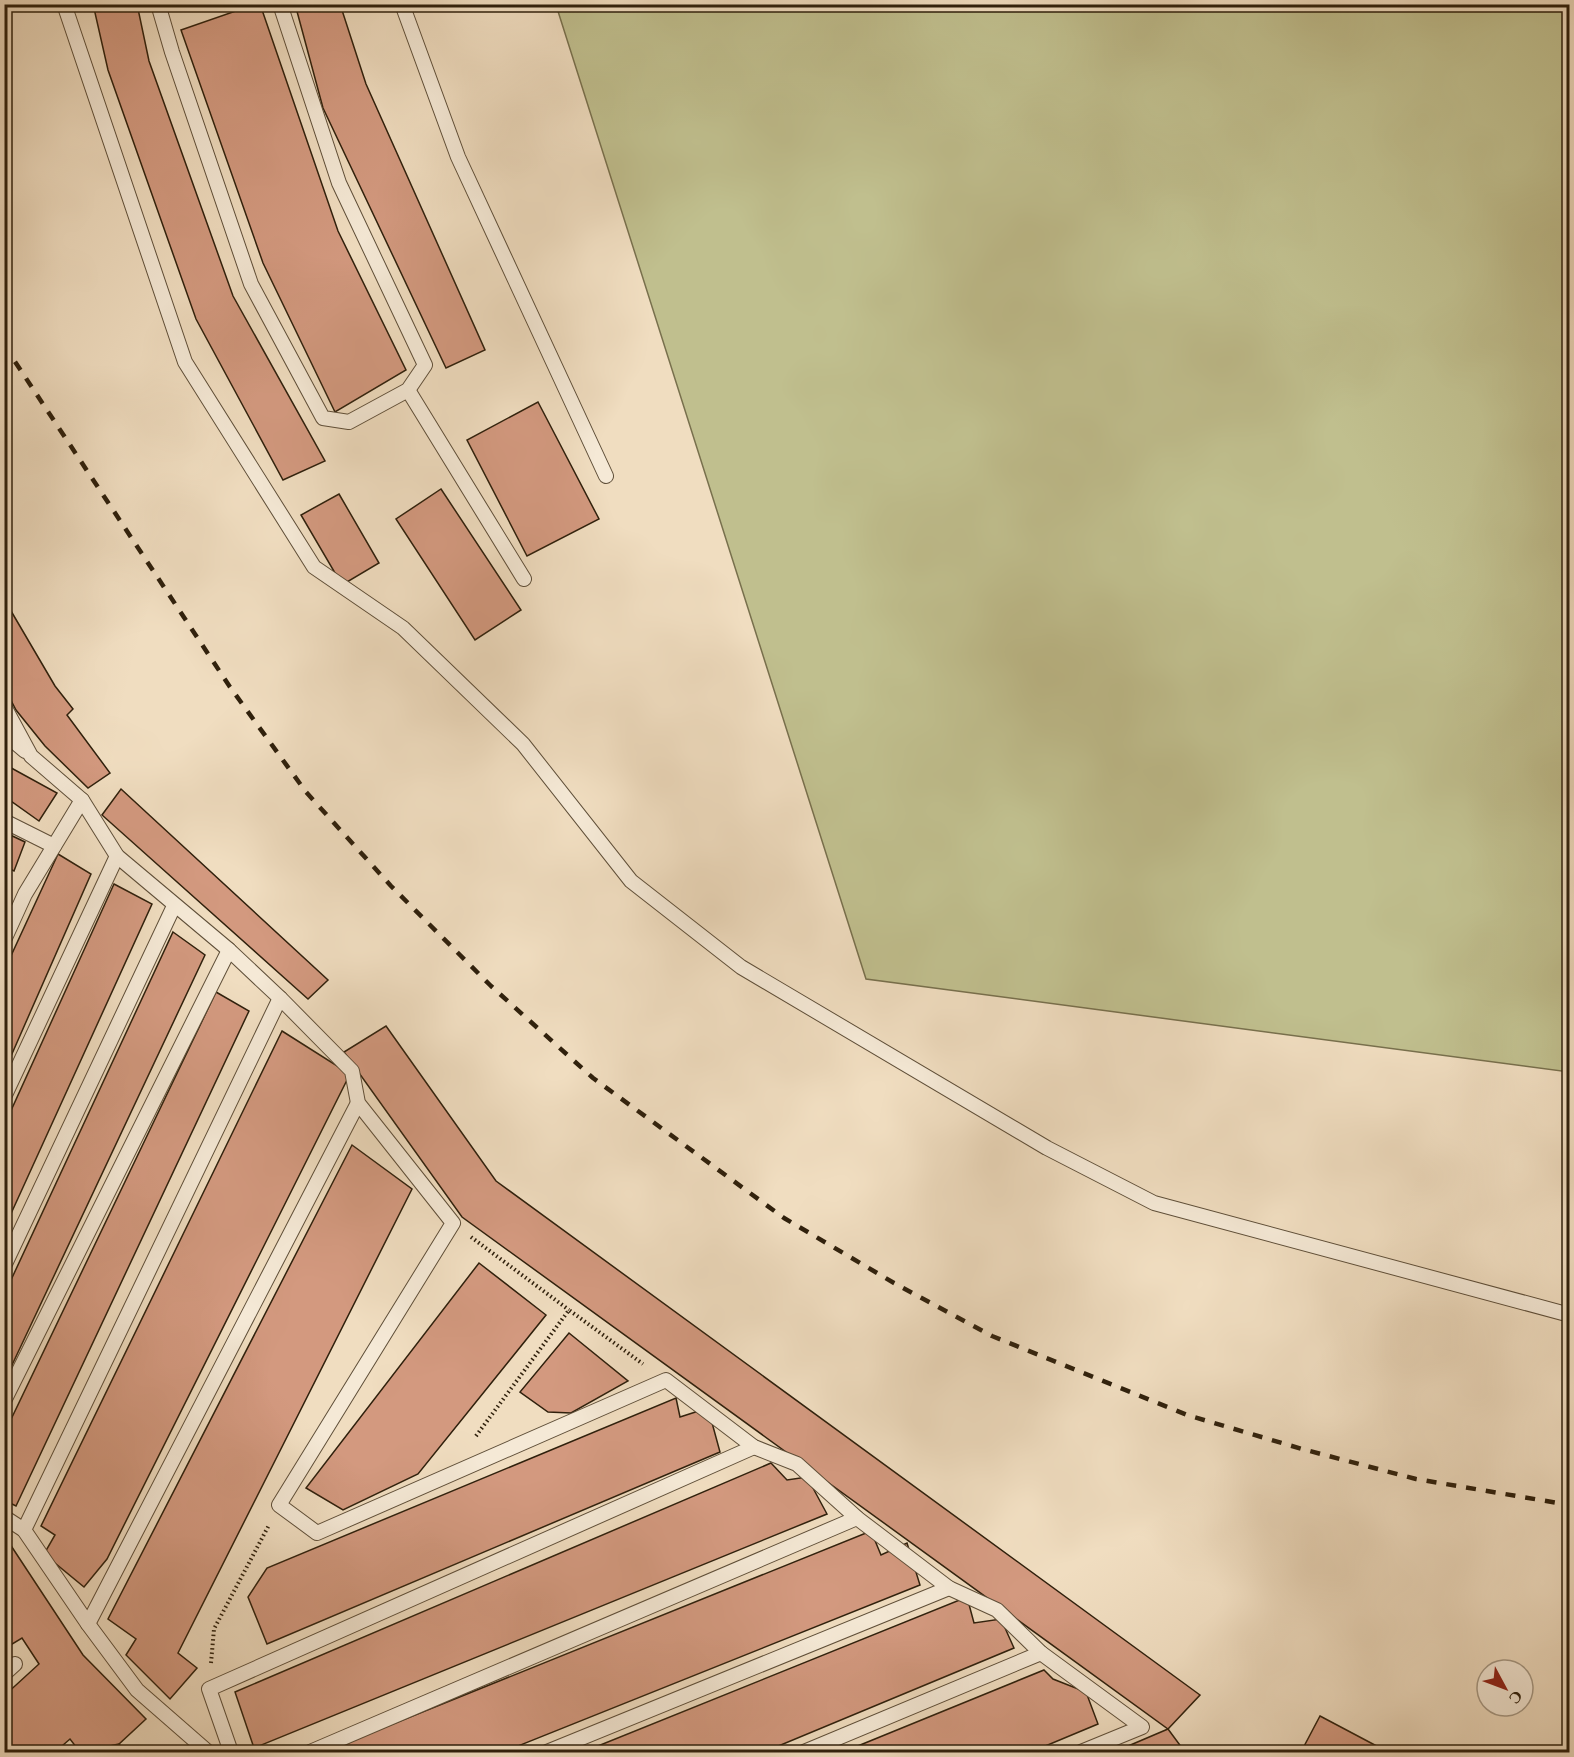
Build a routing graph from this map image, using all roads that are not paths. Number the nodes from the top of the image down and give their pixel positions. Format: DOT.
graph roads {
  1 [pos="64,4"];
  2 [pos="158,4"];
  3 [pos="280,4"];
  4 [pos="402,4"];
  5 [pos="408,390"];
  6 [pos="606,476"];
  7 [pos="524,579"];
  8 [pos="4,706"];
  9 [pos="4,736"];
  10 [pos="31,756"];
  11 [pos="82,800"];
  12 [pos="4,820"];
  13 [pos="54,846"];
  14 [pos="117,856"];
  15 [pos="174,906"];
  16 [pos="4,940"];
  17 [pos="229,950"];
  18 [pos="280,998"];
  19 [pos="4,1097"];
  20 [pos="358,1103"];
  21 [pos="4,1266"];
  22 [pos="1569,1315"];
  23 [pos="4,1401"];
  24 [pos="754,1447"];
  25 [pos="4,1517"];
  26 [pos="857,1518"];
  27 [pos="24,1530"];
  28 [pos="949,1588"];
  29 [pos="88,1624"];
  30 [pos="1041,1653"];
  31 [pos="15,1664"];
  32 [pos="4,1674"];
  33 [pos="208,1752"];
  34 [pos="231,1752"];
  35 [pos="310,1752"];
  36 [pos="548,1752"];
  37 [pos="804,1752"];
  38 [pos="1081,1752"];
  1 -- 22 [label="lane"];
  2 -- 5 [label="lane"];
  3 -- 5 [label="lane"];
  4 -- 6 [label="lane"];
  5 -- 7 [label="lane"];
  8 -- 10 [label="lane"];
  9 -- 10 [label="lane"];
  10 -- 11 [label="lane"];
  11 -- 13 [label="lane"];
  11 -- 14 [label="lane"];
  12 -- 13 [label="lane"];
  13 -- 16 [label="lane"];
  14 -- 15 [label="lane"];
  14 -- 19 [label="lane"];
  15 -- 17 [label="lane"];
  15 -- 21 [label="lane"];
  17 -- 18 [label="lane"];
  17 -- 23 [label="lane"];
  18 -- 20 [label="lane"];
  18 -- 27 [label="lane"];
  20 -- 24 [label="lane"];
  20 -- 29 [label="lane"];
  24 -- 26 [label="lane"];
  24 -- 34 [label="lane"];
  25 -- 27 [label="lane"];
  26 -- 28 [label="lane"];
  26 -- 35 [label="lane"];
  27 -- 29 [label="lane"];
  28 -- 30 [label="lane"];
  28 -- 36 [label="lane"];
  29 -- 33 [label="lane"];
  30 -- 37 [label="lane"];
  30 -- 38 [label="lane"];
  31 -- 32 [label="lane"];
}
